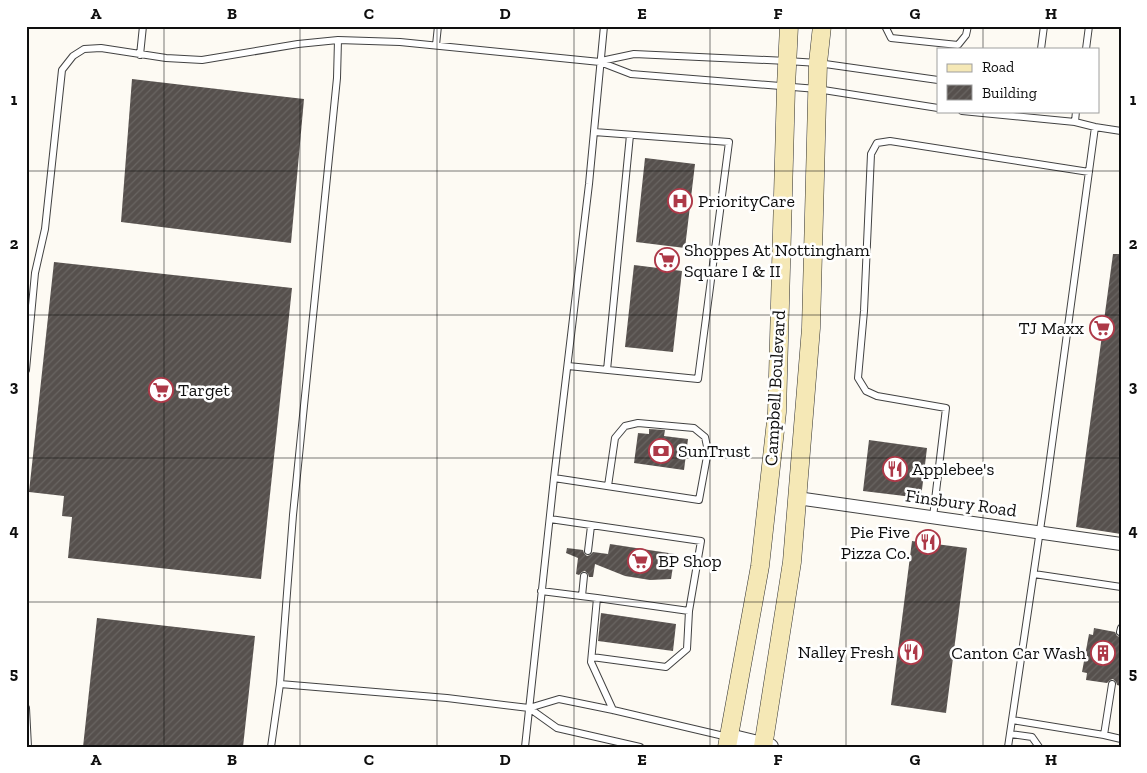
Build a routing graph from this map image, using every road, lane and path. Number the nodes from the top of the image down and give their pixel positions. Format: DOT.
graph roads {
  1 [pos="143,26"];
  2 [pos="438,26"];
  3 [pos="604,26"];
  4 [pos="789,26"];
  5 [pos="822,26"];
  6 [pos="885,26"];
  7 [pos="968,26"];
  8 [pos="1044,26"];
  9 [pos="1089,26"];
  10 [pos="338,40"];
  11 [pos="436,45"];
  12 [pos="1041,48"];
  13 [pos="1086,48"];
  14 [pos="140,54"];
  15 [pos="787,61"];
  16 [pos="600,62"];
  17 [pos="818,63"];
  18 [pos="937,80"];
  19 [pos="786,87"];
  20 [pos="817,90"];
  21 [pos="937,108"];
  22 [pos="979,112"];
  23 [pos="1076,112"];
  24 [pos="1030,115"];
  25 [pos="1075,122"];
  26 [pos="1095,127"];
  27 [pos="1121,131"];
  28 [pos="594,132"];
  29 [pos="630,135"];
  30 [pos="1088,172"];
  31 [pos="568,366"];
  32 [pos="26,370"];
  33 [pos="607,370"];
  34 [pos="554,478"];
  35 [pos="608,486"];
  36 [pos="797,498"];
  37 [pos="933,517"];
  38 [pos="550,519"];
  39 [pos="592,526"];
  40 [pos="1040,532"];
  41 [pos="1121,544"];
  42 [pos="588,551"];
  43 [pos="1034,574"];
  44 [pos="584,576"];
  45 [pos="1121,587"];
  46 [pos="542,591"];
  47 [pos="582,596"];
  48 [pos="597,598"];
  49 [pos="689,611"];
  50 [pos="1121,628"];
  51 [pos="1120,632"];
  52 [pos="591,659"];
  53 [pos="280,684"];
  54 [pos="1112,684"];
  55 [pos="26,708"];
  56 [pos="529,708"];
  57 [pos="614,710"];
  58 [pos="1012,720"];
  59 [pos="1010,734"];
  60 [pos="1104,735"];
  61 [pos="1121,739"];
  62 [pos="728,742"];
  63 [pos="766,746"];
  64 [pos="28,747"];
  65 [pos="270,747"];
  66 [pos="525,747"];
  67 [pos="640,747"];
  68 [pos="1008,747"];
  69 [pos="1039,747"];
  1 -- 14 [label="lane"];
  2 -- 11 [label="lane"];
  3 -- 16 [label="lane"];
  4 -- 15 [label="main road, Campbell Boulevard"];
  5 -- 17 [label="main road, Campbell Boulevard"];
  6 -- 7 [label="lane"];
  8 -- 12 [label="lane"];
  9 -- 13 [label="lane"];
  10 -- 11 [label="lane"];
  10 -- 14 [label="lane"];
  10 -- 53 [label="lane"];
  11 -- 16 [label="lane"];
  14 -- 32 [label="lane"];
  15 -- 16 [label="lane"];
  15 -- 17 [label="lane"];
  15 -- 19 [label="main road, Campbell Boulevard"];
  16 -- 19 [label="lane"];
  16 -- 28 [label="lane"];
  17 -- 18 [label="lane"];
  17 -- 20 [label="main road, Campbell Boulevard"];
  19 -- 20 [label="lane"];
  19 -- 62 [label="main road, Campbell Boulevard"];
  20 -- 21 [label="lane"];
  20 -- 36 [label="main road, Campbell Boulevard"];
  22 -- 24 [label="lane"];
  23 -- 25 [label="lane"];
  24 -- 25 [label="lane"];
  25 -- 26 [label="lane"];
  26 -- 27 [label="lane"];
  26 -- 30 [label="lane"];
  28 -- 29 [label="lane"];
  28 -- 31 [label="lane"];
  29 -- 33 [label="lane"];
  29 -- 33 [label="lane"];
  30 -- 37 [label="lane"];
  30 -- 40 [label="lane"];
  31 -- 33 [label="lane"];
  31 -- 34 [label="lane"];
  34 -- 35 [label="lane"];
  34 -- 38 [label="lane"];
  35 -- 35 [label="lane"];
  36 -- 37 [label="street, Finsbury Road"];
  36 -- 63 [label="main road, Campbell Boulevard"];
  37 -- 40 [label="street, Finsbury Road"];
  38 -- 39 [label="lane"];
  38 -- 46 [label="lane"];
  39 -- 42 [label="lane"];
  39 -- 49 [label="lane"];
  40 -- 41 [label="street, Finsbury Road"];
  40 -- 43 [label="lane"];
  43 -- 45 [label="lane"];
  43 -- 58 [label="lane"];
  44 -- 47 [label="lane"];
  46 -- 47 [label="lane"];
  46 -- 56 [label="lane"];
  47 -- 48 [label="lane"];
  48 -- 49 [label="lane"];
  48 -- 52 [label="lane"];
  49 -- 52 [label="lane"];
  50 -- 51 [label="lane"];
  52 -- 57 [label="lane"];
  53 -- 56 [label="lane"];
  53 -- 65 [label="lane"];
  54 -- 60 [label="lane"];
  55 -- 64 [label="lane"];
  56 -- 57 [label="lane"];
  56 -- 66 [label="lane"];
  56 -- 67 [label="lane"];
  57 -- 62 [label="lane"];
  58 -- 59 [label="lane"];
  58 -- 60 [label="lane"];
  59 -- 68 [label="lane"];
  59 -- 69 [label="lane"];
  60 -- 61 [label="lane"];
  62 -- 63 [label="street"];
}
